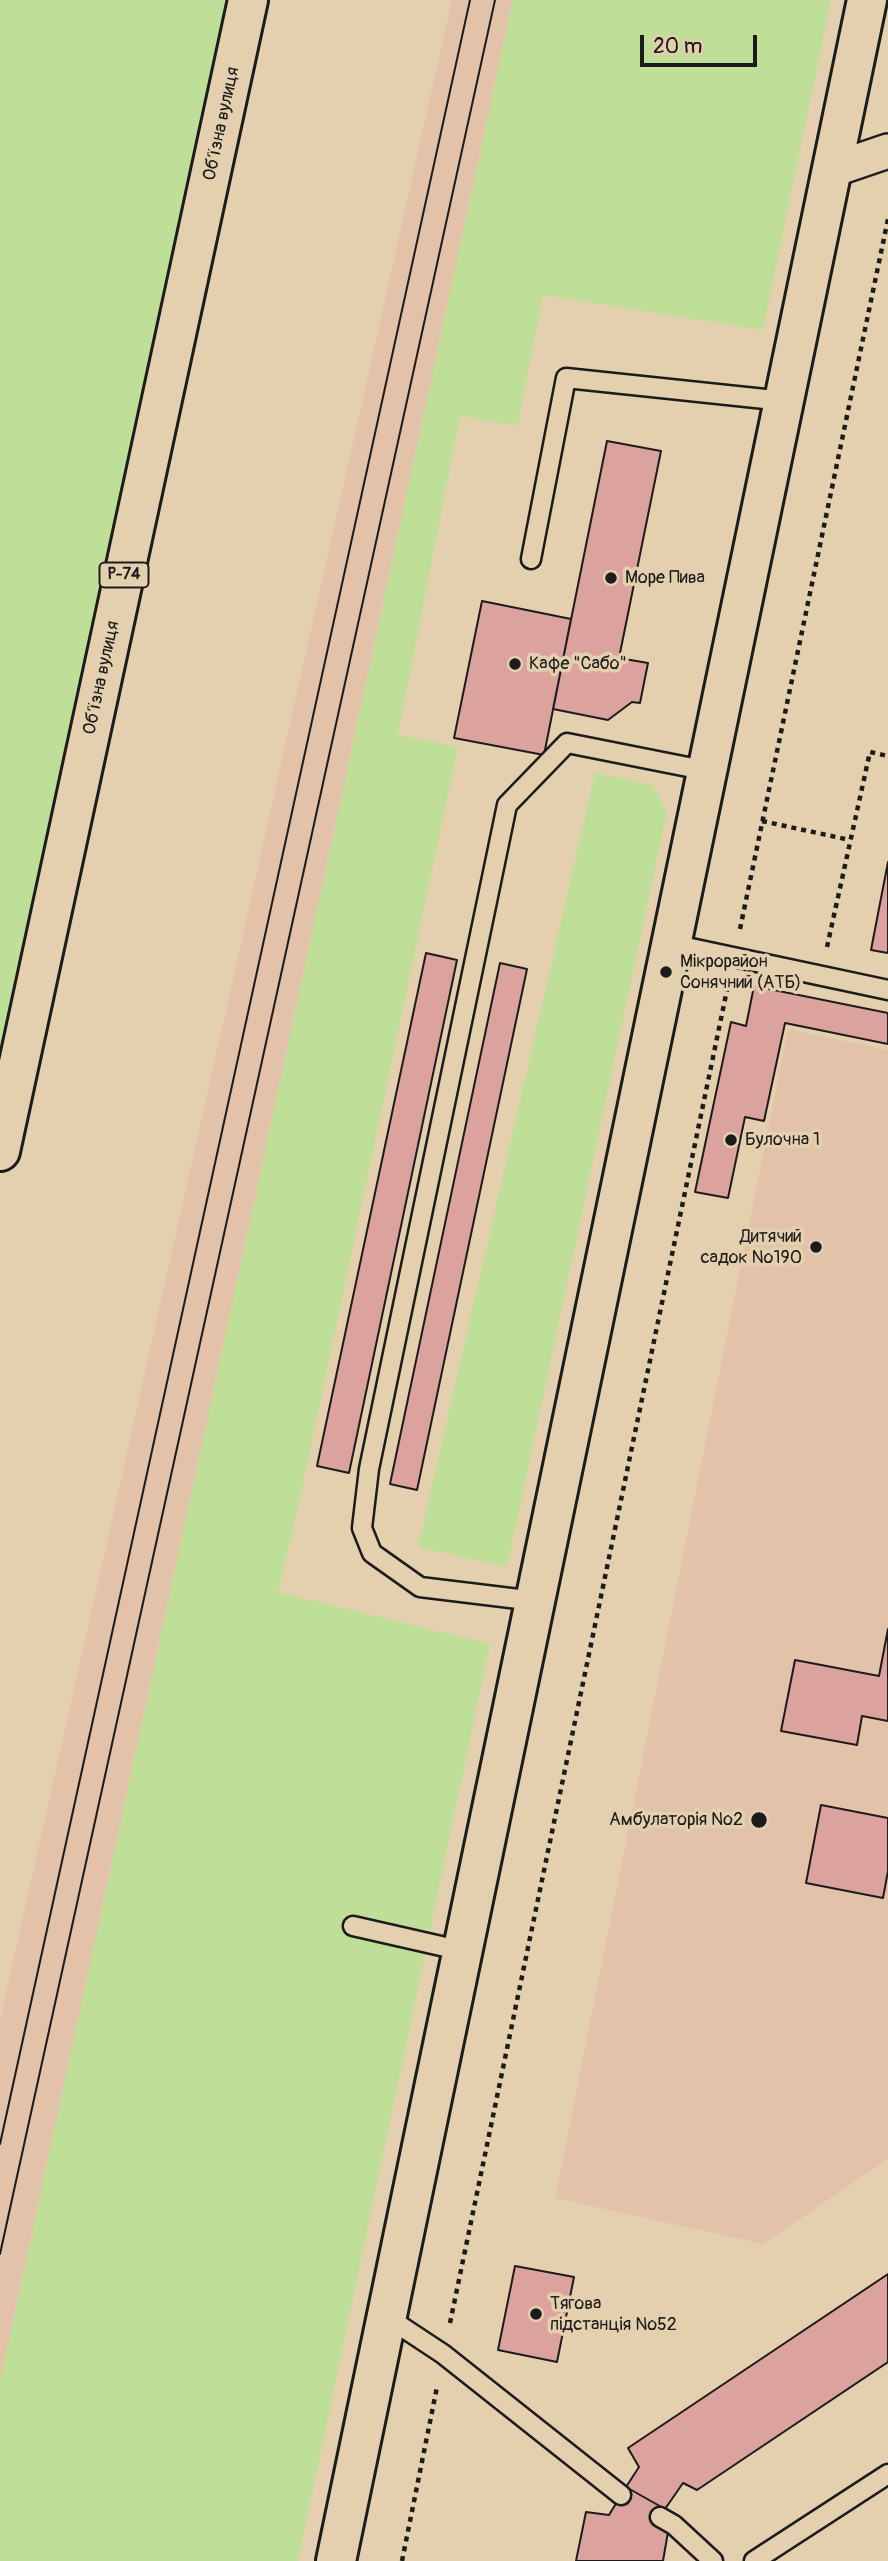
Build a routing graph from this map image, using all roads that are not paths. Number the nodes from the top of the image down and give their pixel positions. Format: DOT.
graph roads {
  1 [pos="248,0"];
  2 [pos="867,0"];
  3 [pos="888,150"];
  4 [pos="832,170"];
  5 [pos="784,401"];
  6 [pos="531,559"];
  7 [pos="708,771"];
  8 [pos="672,943"];
  9 [pos="888,990"];
  10 [pos="0,1151"];
  11 [pos="535,1601"];
  12 [pos="353,1926"];
  13 [pos="463,1951"];
  14 [pos="387,2317"];
  15 [pos="888,2474"];
  16 [pos="621,2495"];
  17 [pos="660,2517"];
  18 [pos="336,2561"];
  19 [pos="713,2561"];
  20 [pos="754,2561"];
  1 -- 10 [label="street, Обʼїзна вулиця / Р-74"];
  2 -- 4 [label="street"];
  3 -- 4 [label="street"];
  4 -- 5 [label="street"];
  5 -- 6 [label="lane"];
  5 -- 7 [label="street"];
  7 -- 8 [label="street"];
  7 -- 11 [label="lane"];
  8 -- 9 [label="lane"];
  8 -- 11 [label="street"];
  11 -- 13 [label="street"];
  12 -- 13 [label="lane"];
  13 -- 14 [label="street"];
  14 -- 16 [label="lane"];
  14 -- 18 [label="street"];
  15 -- 20 [label="lane"];
  17 -- 19 [label="lane"];
}
